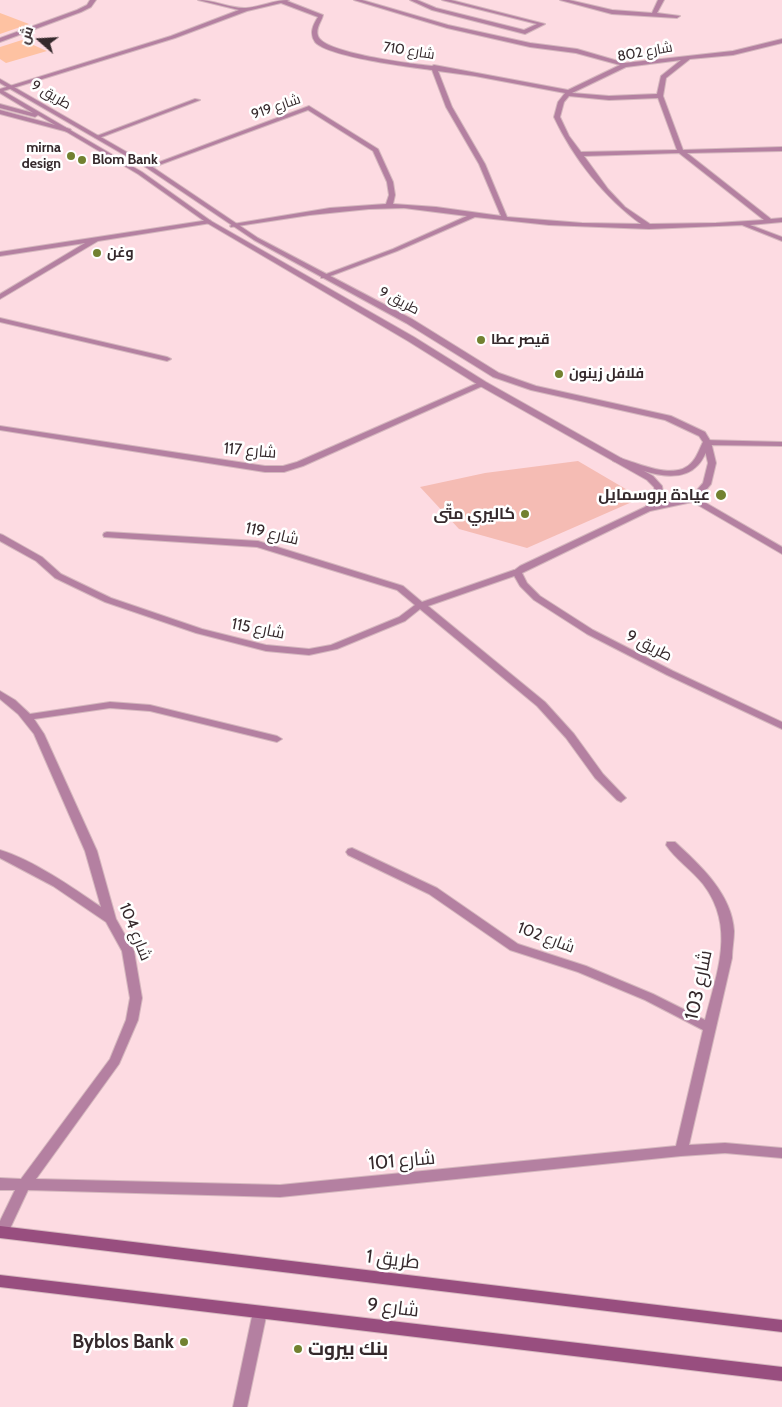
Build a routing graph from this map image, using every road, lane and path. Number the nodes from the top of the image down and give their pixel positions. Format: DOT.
graph roads {
  1 [pos="93,0"];
  2 [pos="200,0"];
  3 [pos="357,0"];
  4 [pos="412,0"];
  5 [pos="445,0"];
  6 [pos="563,0"];
  7 [pos="661,0"];
  8 [pos="283,1"];
  9 [pos="245,10"];
  10 [pos="653,15"];
  11 [pos="677,16"];
  12 [pos="0,40"];
  13 [pos="782,41"];
  14 [pos="688,58"];
  15 [pos="625,65"];
  16 [pos="434,67"];
  17 [pos="0,81"];
  18 [pos="12,88"];
  19 [pos="0,91"];
  20 [pos="568,93"];
  21 [pos="660,96"];
  22 [pos="196,100"];
  23 [pos="0,106"];
  24 [pos="0,112"];
  25 [pos="48,118"];
  26 [pos="68,130"];
  27 [pos="97,137"];
  28 [pos="782,149"];
  29 [pos="680,151"];
  30 [pos="581,154"];
  31 [pos="148,167"];
  32 [pos="389,206"];
  33 [pos="475,215"];
  34 [pos="505,219"];
  35 [pos="782,220"];
  36 [pos="770,221"];
  37 [pos="209,222"];
  38 [pos="742,223"];
  39 [pos="234,226"];
  40 [pos="649,227"];
  41 [pos="100,237"];
  42 [pos="782,239"];
  43 [pos="0,254"];
  44 [pos="323,277"];
  45 [pos="0,297"];
  46 [pos="0,320"];
  47 [pos="167,359"];
  48 [pos="482,384"];
  49 [pos="0,428"];
  50 [pos="707,442"];
  51 [pos="782,444"];
  52 [pos="615,458"];
  53 [pos="694,499"];
  54 [pos="648,509"];
  55 [pos="107,536"];
  56 [pos="0,537"];
  57 [pos="782,551"];
  58 [pos="517,572"];
  59 [pos="419,606"];
  60 [pos="0,694"];
  61 [pos="29,717"];
  62 [pos="782,726"];
  63 [pos="277,739"];
  64 [pos="621,798"];
  65 [pos="671,845"];
  66 [pos="352,852"];
  67 [pos="0,854"];
  68 [pos="110,919"];
  69 [pos="709,1027"];
  70 [pos="681,1151"];
  71 [pos="782,1153"];
  72 [pos="0,1184"];
  73 [pos="24,1185"];
  74 [pos="0,1232"];
  75 [pos="0,1280"];
  76 [pos="260,1312"];
  77 [pos="782,1326"];
  78 [pos="782,1374"];
  79 [pos="240,1407"];
  1 -- 12 [label="street"];
  2 -- 9 [label="street"];
  3 -- 15 [label="street"];
  4 -- 5 [label="street"];
  6 -- 10 [label="street"];
  7 -- 10 [label="street"];
  8 -- 9 [label="street"];
  8 -- 16 [label="street, شارع 710"];
  9 -- 18 [label="street"];
  10 -- 11 [label="street"];
  13 -- 14 [label="street, شارع 802"];
  14 -- 15 [label="street, شارع 802"];
  14 -- 21 [label="street"];
  15 -- 20 [label="street, شارع 802"];
  16 -- 20 [label="street, شارع 710"];
  16 -- 34 [label="street"];
  17 -- 18 [label="street, 9 طريق"];
  18 -- 19 [label="street"];
  18 -- 27 [label="street, 9 طريق"];
  19 -- 25 [label="street, 9 طريق"];
  20 -- 21 [label="street, شارع 710"];
  20 -- 30 [label="street"];
  21 -- 29 [label="street"];
  22 -- 27 [label="street"];
  23 -- 25 [label="street"];
  24 -- 26 [label="street"];
  25 -- 26 [label="street, 9 طريق"];
  26 -- 37 [label="street, 9 طريق"];
  27 -- 31 [label="street, 9 طريق"];
  28 -- 29 [label="street"];
  29 -- 30 [label="street"];
  29 -- 36 [label="street"];
  30 -- 40 [label="street"];
  31 -- 32 [label="street, شارع 919"];
  31 -- 39 [label="street, 9 طريق"];
  32 -- 33 [label="street"];
  32 -- 39 [label="street"];
  33 -- 34 [label="street"];
  33 -- 44 [label="street"];
  34 -- 40 [label="street"];
  35 -- 36 [label="street"];
  36 -- 38 [label="street"];
  37 -- 41 [label="street"];
  37 -- 48 [label="street, 9 طريق"];
  38 -- 40 [label="street"];
  38 -- 42 [label="street"];
  39 -- 44 [label="street, 9 طريق"];
  41 -- 43 [label="street"];
  41 -- 45 [label="street"];
  44 -- 50 [label="street, 9 طريق"];
  46 -- 47 [label="street"];
  48 -- 49 [label="street, شارع 117"];
  48 -- 52 [label="street, 9 طريق"];
  50 -- 51 [label="street"];
  50 -- 52 [label="street"];
  50 -- 53 [label="street"];
  52 -- 54 [label="street, 9 طريق"];
  53 -- 54 [label="street"];
  53 -- 57 [label="street"];
  54 -- 58 [label="street"];
  55 -- 59 [label="street, شارع 119"];
  56 -- 59 [label="street, شارع 115"];
  58 -- 59 [label="street, شارع 115"];
  58 -- 62 [label="street, طريق 9"];
  59 -- 64 [label="street, شارع 119"];
  60 -- 61 [label="street, شارع 104"];
  61 -- 63 [label="street"];
  61 -- 68 [label="street, شارع 104"];
  65 -- 69 [label="street, شارع 103"];
  66 -- 69 [label="street, شارع 102"];
  67 -- 68 [label="street"];
  68 -- 73 [label="street, شارع 104"];
  69 -- 70 [label="street, شارع 103"];
  70 -- 71 [label="street, شارع 101"];
  70 -- 73 [label="street, شارع 101"];
  72 -- 73 [label="street, شارع 101"];
  73 -- 74 [label="street, شارع 104"];
  74 -- 77 [label="main road, طريق 1"];
  75 -- 76 [label="main road, شارع 9"];
  76 -- 78 [label="main road, شارع 9"];
  76 -- 79 [label="street"];
}
